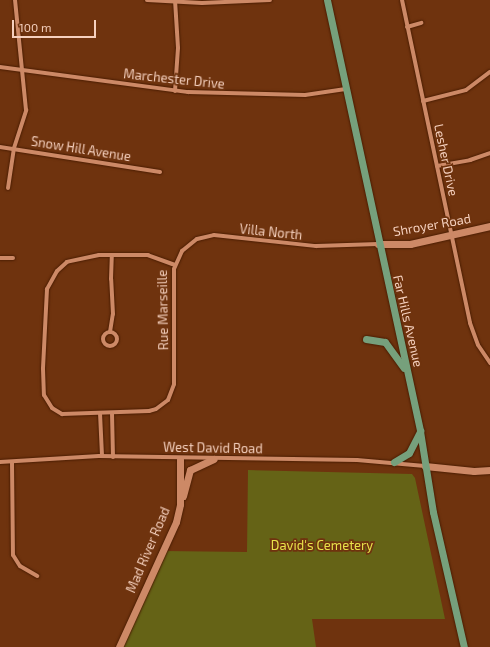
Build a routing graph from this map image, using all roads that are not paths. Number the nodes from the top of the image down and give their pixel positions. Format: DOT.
graph roads {
  1 [pos="15,0"];
  2 [pos="147,0"];
  3 [pos="270,0"];
  4 [pos="327,0"];
  5 [pos="402,0"];
  6 [pos="175,1"];
  7 [pos="421,23"];
  8 [pos="407,27"];
  9 [pos="0,67"];
  10 [pos="21,68"];
  11 [pos="490,72"];
  12 [pos="346,90"];
  13 [pos="175,91"];
  14 [pos="423,101"];
  15 [pos="0,147"];
  16 [pos="14,148"];
  17 [pos="490,153"];
  18 [pos="437,166"];
  19 [pos="160,172"];
  20 [pos="8,188"];
  21 [pos="490,226"];
  22 [pos="451,235"];
  23 [pos="378,244"];
  24 [pos="112,255"];
  25 [pos="0,258"];
  26 [pos="13,258"];
  27 [pos="175,265"];
  28 [pos="110,332"];
  29 [pos="366,339"];
  30 [pos="490,363"];
  31 [pos="406,370"];
  32 [pos="100,413"];
  33 [pos="112,413"];
  34 [pos="420,431"];
  35 [pos="102,456"];
  36 [pos="113,457"];
  37 [pos="180,459"];
  38 [pos="214,459"];
  39 [pos="0,462"];
  40 [pos="12,462"];
  41 [pos="394,462"];
  42 [pos="425,466"];
  43 [pos="490,470"];
  44 [pos="180,504"];
  45 [pos="37,576"];
  46 [pos="118,647"];
  47 [pos="464,647"];
  1 -- 10 [label="street"];
  2 -- 6 [label="street"];
  3 -- 6 [label="street"];
  4 -- 12 [label="main road, Far Hills Avenue"];
  5 -- 8 [label="street, Lesher Drive"];
  6 -- 13 [label="street"];
  7 -- 8 [label="street"];
  8 -- 14 [label="street, Lesher Drive"];
  9 -- 10 [label="street, Marchester Drive"];
  10 -- 13 [label="street, Marchester Drive"];
  10 -- 16 [label="street"];
  11 -- 14 [label="street"];
  12 -- 13 [label="street, Marchester Drive"];
  12 -- 23 [label="main road, Far Hills Avenue"];
  14 -- 18 [label="street, Lesher Drive"];
  15 -- 16 [label="street, Snow Hill Avenue"];
  16 -- 19 [label="street, Snow Hill Avenue"];
  16 -- 20 [label="street"];
  17 -- 18 [label="street"];
  18 -- 22 [label="street, Lesher Drive"];
  21 -- 22 [label="street, Shroyer Road"];
  22 -- 23 [label="street, Shroyer Road"];
  22 -- 30 [label="street, Lesher Drive"];
  23 -- 27 [label="street, Villa North"];
  23 -- 31 [label="main road, Far Hills Avenue"];
  24 -- 27 [label="street, Rue Marseille"];
  24 -- 28 [label="street"];
  24 -- 32 [label="street, Rue Marseille"];
  25 -- 26 [label="street"];
  27 -- 33 [label="street, Rue Marseille"];
  29 -- 31 [label="main road"];
  31 -- 34 [label="main road, Far Hills Avenue"];
  32 -- 33 [label="street, Rue Marseille"];
  32 -- 35 [label="street"];
  33 -- 36 [label="street"];
  34 -- 41 [label="main road"];
  34 -- 42 [label="main road, Far Hills Avenue"];
  35 -- 36 [label="street, West David Road"];
  35 -- 40 [label="street, West David Road"];
  36 -- 37 [label="street, West David Road"];
  37 -- 38 [label="street, West David Road"];
  37 -- 44 [label="street, Mad River Road"];
  38 -- 41 [label="street, West David Road"];
  38 -- 44 [label="street"];
  39 -- 40 [label="street, West David Road"];
  40 -- 45 [label="street"];
  41 -- 42 [label="street, West David Road"];
  42 -- 43 [label="street"];
  42 -- 47 [label="main road, Far Hills Avenue"];
  44 -- 46 [label="street, Mad River Road"];
}
